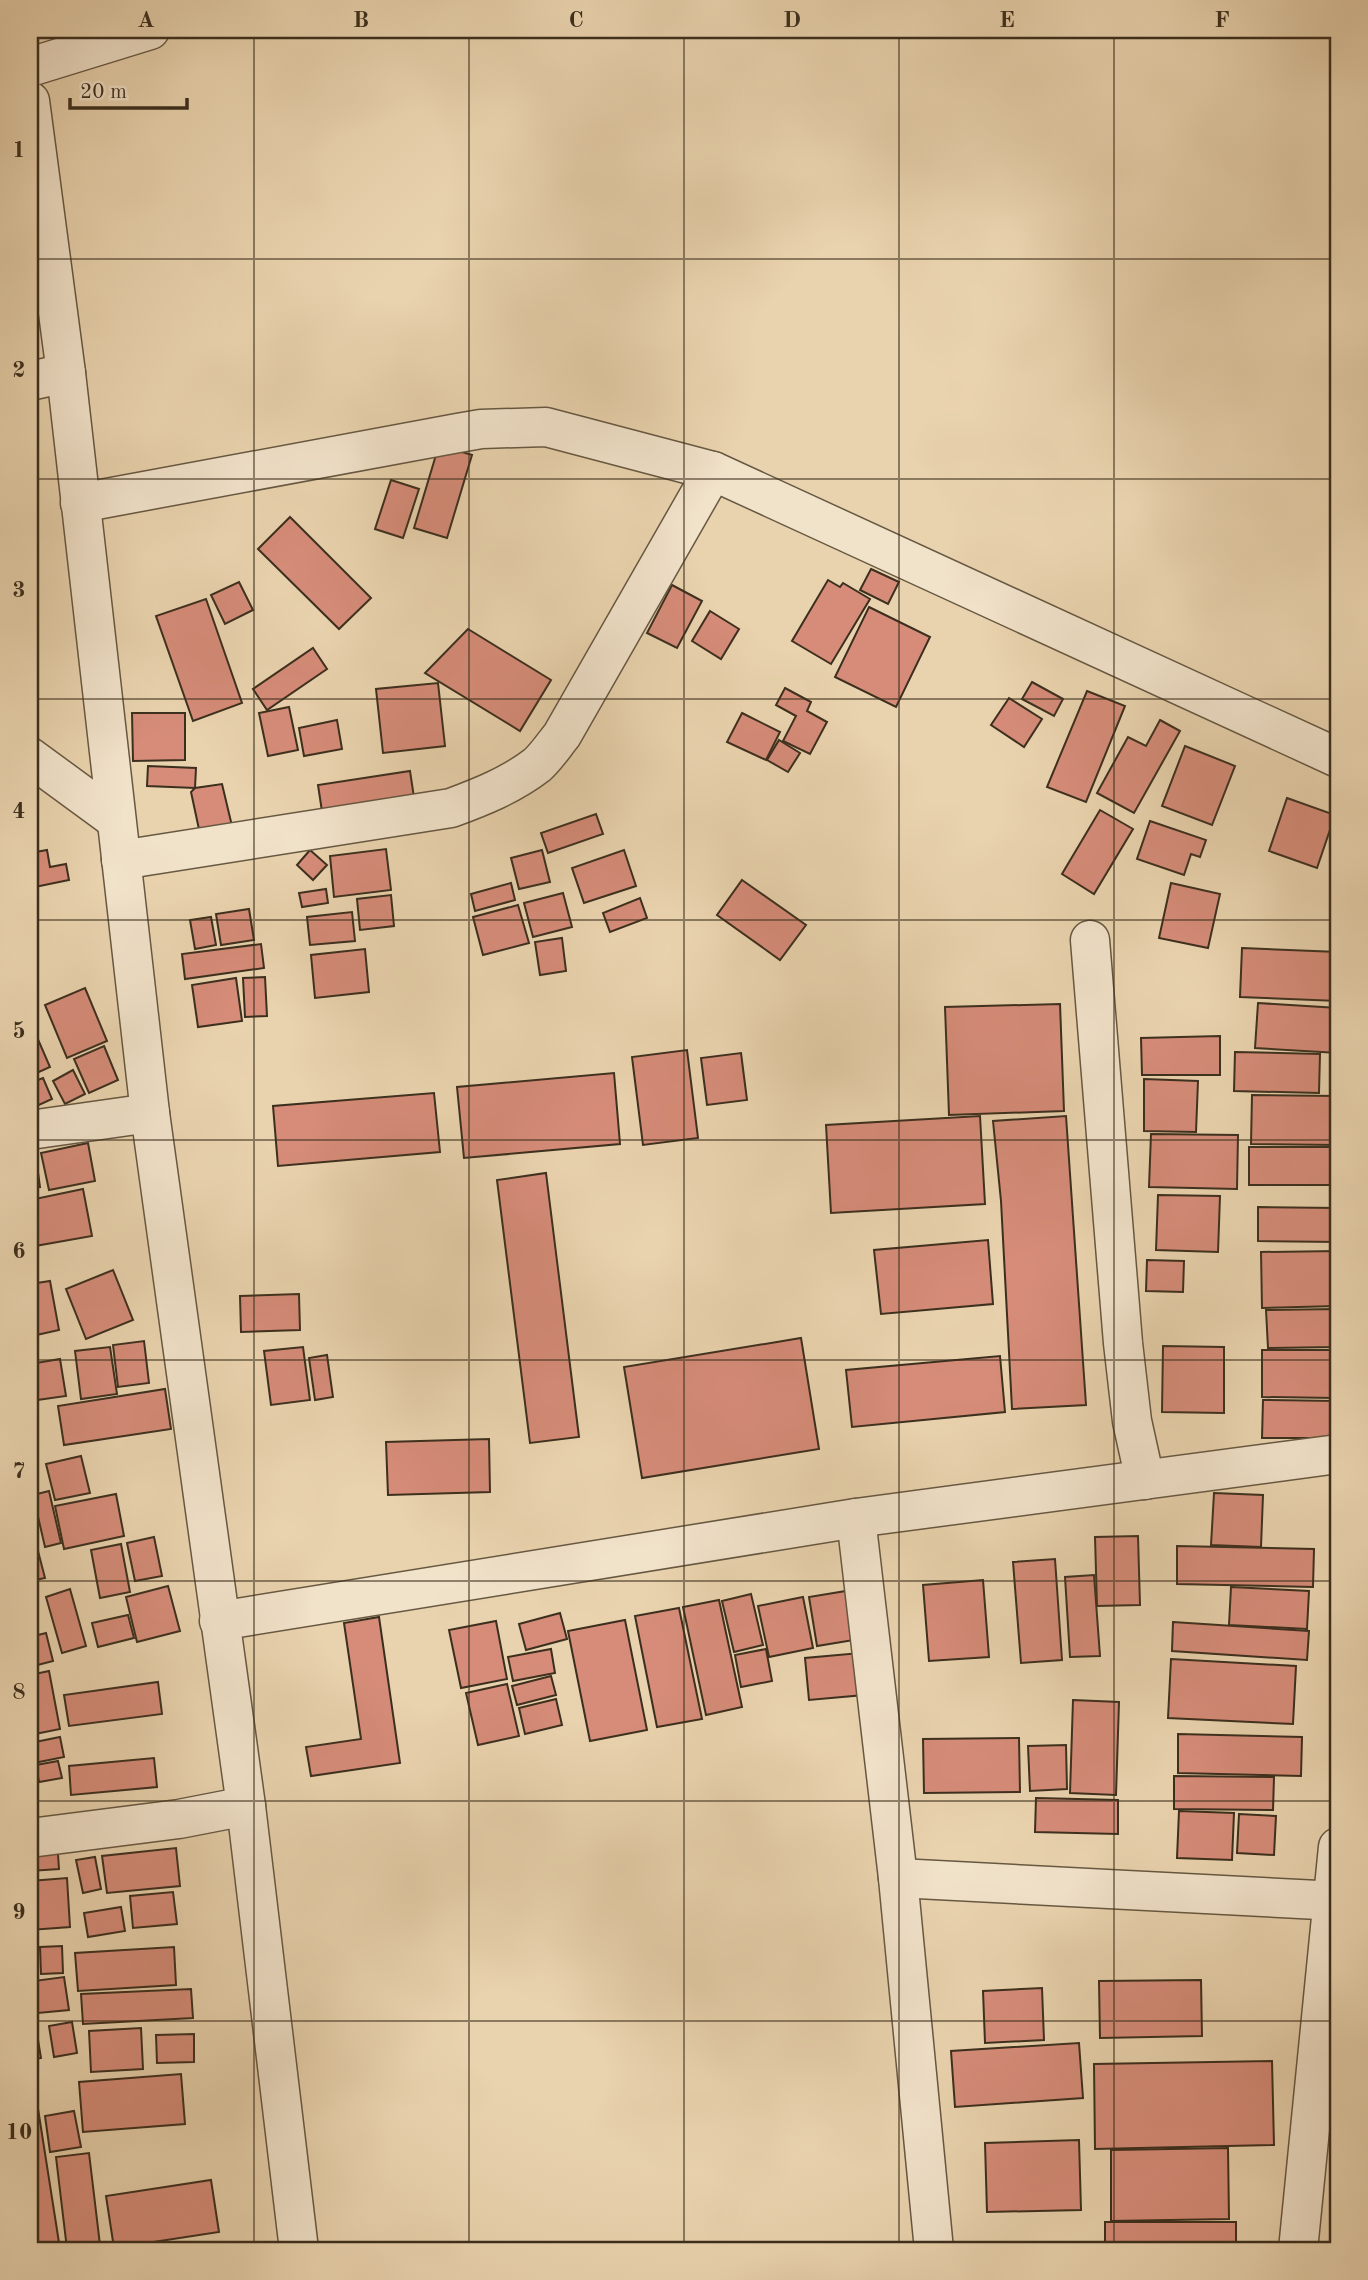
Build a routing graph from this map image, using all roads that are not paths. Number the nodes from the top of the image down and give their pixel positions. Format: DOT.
graph roads {
  1 [pos="150,30"];
  2 [pos="30,67"];
  3 [pos="30,101"];
  4 [pos="39,249"];
  5 [pos="66,373"];
  6 [pos="30,381"];
  7 [pos="713,471"];
  8 [pos="80,503"];
  9 [pos="30,757"];
  10 [pos="1338,758"];
  11 [pos="116,820"];
  12 [pos="121,860"];
  13 [pos="1090,940"];
  14 [pos="150,1113"];
  15 [pos="30,1130"];
  16 [pos="1338,1454"];
  17 [pos="1146,1480"];
  18 [pos="856,1518"];
  19 [pos="219,1621"];
  20 [pos="246,1806"];
  21 [pos="30,1838"];
  22 [pos="1338,1847"];
  23 [pos="898,1878"];
  24 [pos="1336,1901"];
  25 [pos="1325,2118"];
  26 [pos="299,2250"];
  27 [pos="934,2250"];
  28 [pos="1298,2250"];
  1 -- 2 [label="street"];
  3 -- 4 [label="street"];
  4 -- 5 [label="street"];
  5 -- 6 [label="street"];
  5 -- 8 [label="street"];
  7 -- 8 [label="street"];
  7 -- 10 [label="street"];
  7 -- 12 [label="street"];
  8 -- 11 [label="street"];
  9 -- 11 [label="street"];
  11 -- 12 [label="street"];
  12 -- 14 [label="street"];
  13 -- 17 [label="street"];
  14 -- 15 [label="street"];
  14 -- 19 [label="street"];
  16 -- 17 [label="street"];
  17 -- 18 [label="street"];
  18 -- 19 [label="street"];
  18 -- 23 [label="street"];
  19 -- 20 [label="street"];
  20 -- 21 [label="street"];
  20 -- 26 [label="street"];
  22 -- 24 [label="street"];
  23 -- 24 [label="street"];
  23 -- 27 [label="street"];
  24 -- 25 [label="street"];
  25 -- 28 [label="street"];
}
